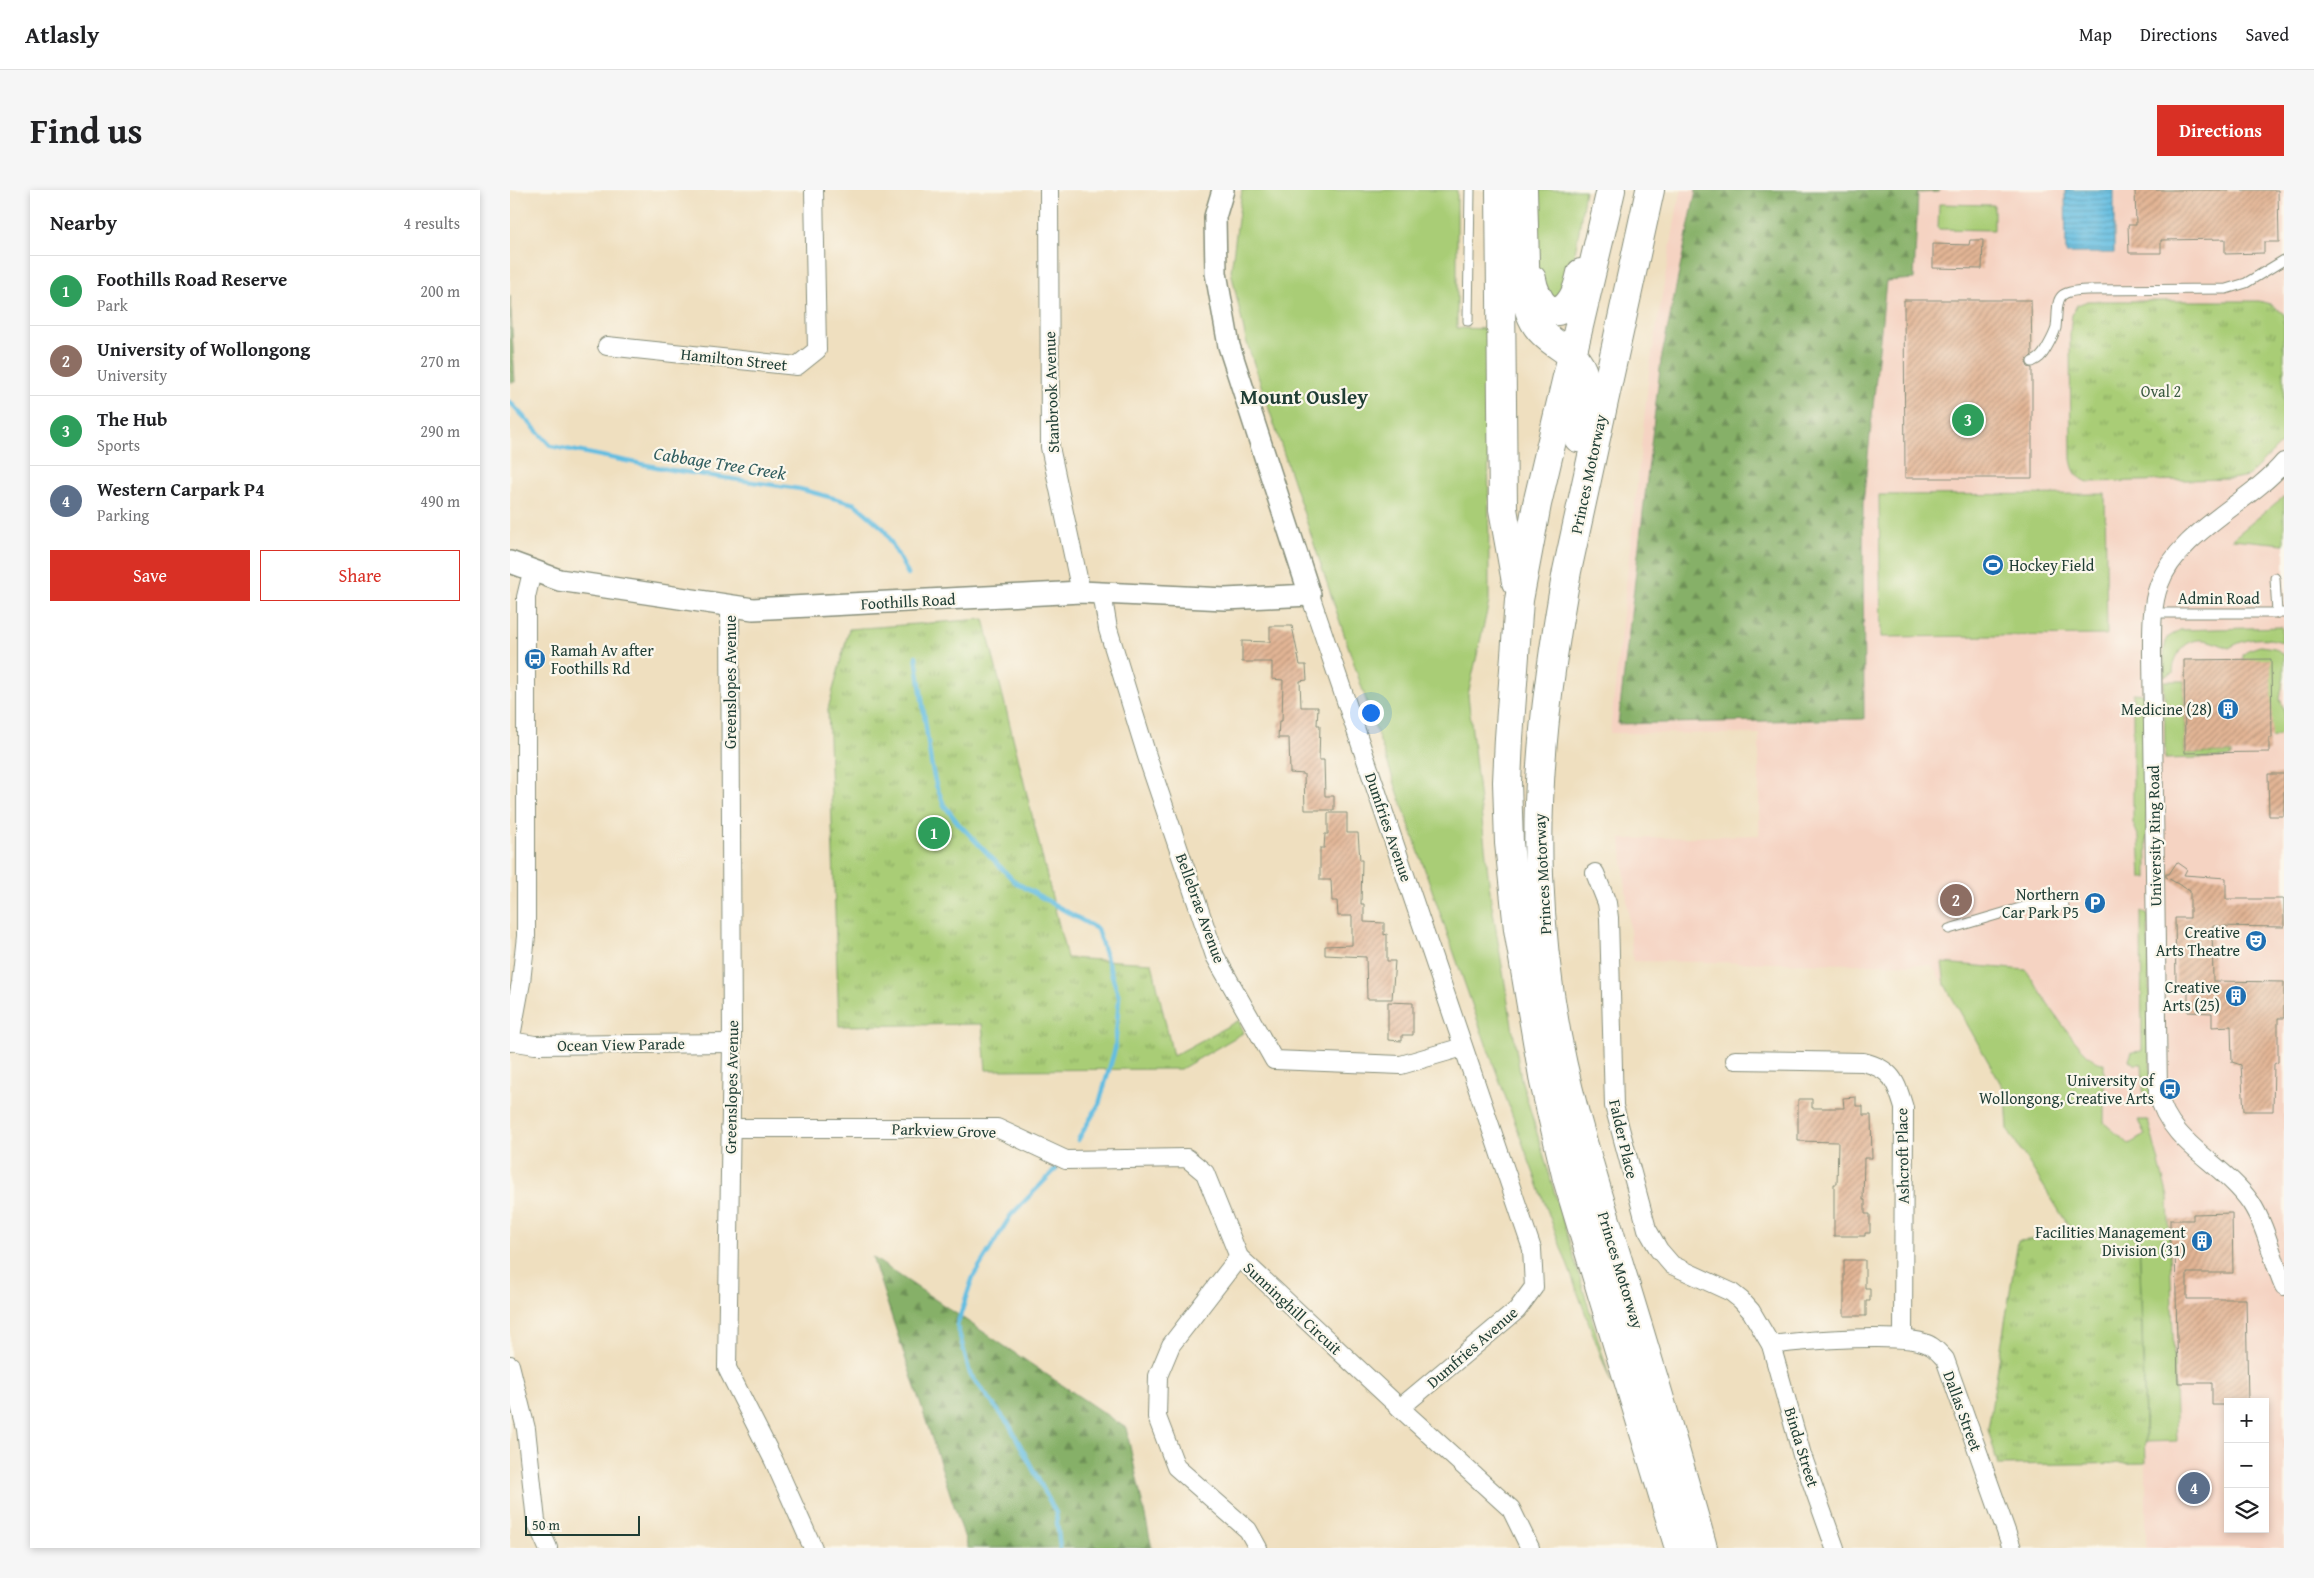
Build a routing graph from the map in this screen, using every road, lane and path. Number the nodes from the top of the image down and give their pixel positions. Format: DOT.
graph roads {
  1 [pos="814,190"];
  2 [pos="1050,190"];
  3 [pos="1223,190"];
  4 [pos="1470,190"];
  5 [pos="1500,190"];
  6 [pos="1524,190"];
  7 [pos="1603,190"];
  8 [pos="1610,190"];
  9 [pos="1650,190"];
  10 [pos="2284,260"];
  11 [pos="1468,321"];
  12 [pos="607,346"];
  13 [pos="1574,356"];
  14 [pos="2032,362"];
  15 [pos="2284,462"];
  16 [pos="2284,478"];
  17 [pos="510,562"];
  18 [pos="532,572"];
  19 [pos="2275,578"];
  20 [pos="1081,592"];
  21 [pos="1102,593"];
  22 [pos="1310,595"];
  23 [pos="1519,600"];
  24 [pos="730,606"];
  25 [pos="2154,613"];
  26 [pos="2280,613"];
  27 [pos="1595,873"];
  28 [pos="1539,876"];
  29 [pos="2064,906"];
  30 [pos="1949,929"];
  31 [pos="510,1041"];
  32 [pos="732,1043"];
  33 [pos="1463,1047"];
  34 [pos="1735,1060"];
  35 [pos="730,1128"];
  36 [pos="1239,1257"];
  37 [pos="2284,1286"];
  38 [pos="1903,1338"];
  39 [pos="1771,1345"];
  40 [pos="510,1365"];
  41 [pos="1400,1408"];
  42 [pos="548,1548"];
  43 [pos="813,1548"];
  44 [pos="1258,1548"];
  45 [pos="1530,1548"];
  46 [pos="1678,1548"];
  47 [pos="1703,1548"];
  48 [pos="1835,1548"];
  49 [pos="2012,1548"];
  1 -- 12 [label="street, Hamilton Street"];
  2 -- 20 [label="street, Stanbrook Avenue"];
  3 -- 22 [label="street, Dumfries Avenue"];
  4 -- 11 [label="lane"];
  5 -- 23 [label="highway"];
  6 -- 7 [label="highway"];
  6 -- 13 [label="highway"];
  8 -- 13 [label="highway, Princes Motorway"];
  9 -- 28 [label="highway, Princes Motorway"];
  10 -- 14 [label="lane"];
  13 -- 23 [label="highway, Princes Motorway"];
  13 -- 28 [label="highway"];
  15 -- 25 [label="street, University Ring Road"];
  16 -- 25 [label="street, University Ring Road"];
  17 -- 18 [label="street, Foothills Road"];
  18 -- 24 [label="street, Foothills Road"];
  18 -- 31 [label="street"];
  19 -- 26 [label="lane"];
  20 -- 21 [label="street, Foothills Road"];
  20 -- 24 [label="street, Foothills Road"];
  21 -- 22 [label="street, Foothills Road"];
  21 -- 33 [label="street, Bellebrae Avenue"];
  22 -- 33 [label="street, Dumfries Avenue"];
  23 -- 46 [label="highway, Princes Motorway"];
  24 -- 32 [label="street, Greenslopes Avenue"];
  25 -- 26 [label="lane, Admin Road"];
  25 -- 37 [label="street, University Ring Road"];
  27 -- 39 [label="street, Falder Place"];
  28 -- 47 [label="highway, Princes Motorway"];
  29 -- 30 [label="lane"];
  31 -- 32 [label="street, Ocean View Parade"];
  32 -- 35 [label="street, Greenslopes Avenue"];
  33 -- 41 [label="street, Dumfries Avenue"];
  34 -- 38 [label="street, Ashcroft Place"];
  35 -- 36 [label="street, Parkview Grove"];
  35 -- 43 [label="street, Greenslopes Avenue"];
  36 -- 41 [label="street, Sunninghill Circuit"];
  36 -- 44 [label="street, Sunninghill Circuit"];
  38 -- 39 [label="street, Dallas Street"];
  38 -- 49 [label="street, Dallas Street"];
  39 -- 48 [label="street, Binda Street"];
  40 -- 42 [label="street"];
  41 -- 45 [label="street, Sunninghill Circuit"];
}
